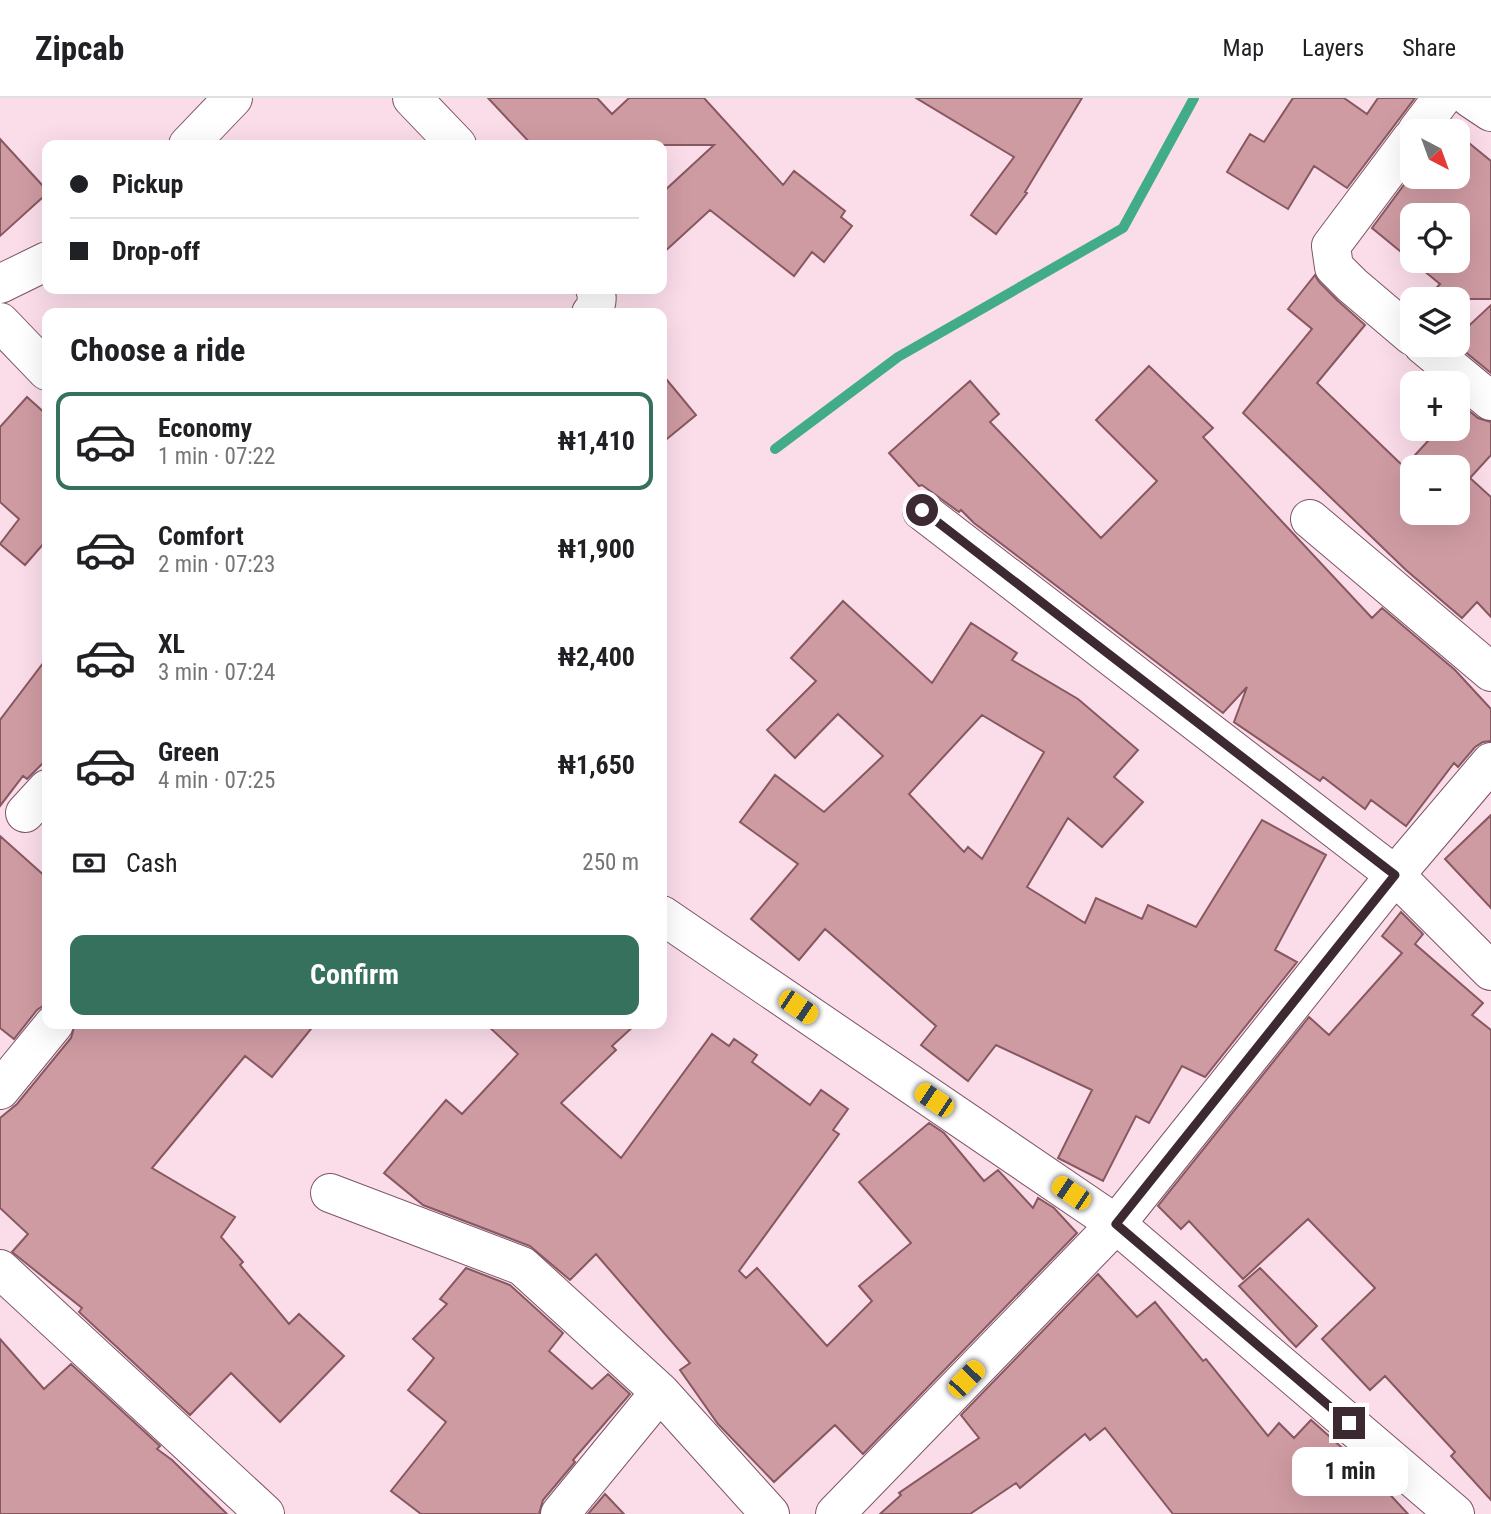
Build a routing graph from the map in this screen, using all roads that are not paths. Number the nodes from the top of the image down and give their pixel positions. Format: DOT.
graph roads {
  1 [pos="233,98"];
  2 [pos="412,98"];
  3 [pos="1442,98"];
  4 [pos="1471,98"];
  5 [pos="1491,112"];
  6 [pos="1426,119"];
  7 [pos="193,140"];
  8 [pos="452,140"];
  9 [pos="1400,154"];
  10 [pos="42,263"];
  11 [pos="0,284"];
  12 [pos="0,322"];
  13 [pos="1400,326"];
  14 [pos="1438,357"];
  15 [pos="42,367"];
  16 [pos="1491,401"];
  17 [pos="922,510"];
  18 [pos="1310,519"];
  19 [pos="1491,672"];
  20 [pos="1491,762"];
  21 [pos="1395,875"];
  22 [pos="667,918"];
  23 [pos="1491,971"];
  24 [pos="50,1029"];
  25 [pos="0,1090"];
  26 [pos="330,1193"];
  27 [pos="1116,1224"];
  28 [pos="0,1269"];
  29 [pos="660,1392"];
  30 [pos="265,1514"];
  31 [pos="560,1514"];
  32 [pos="770,1514"];
  33 [pos="835,1514"];
  34 [pos="1455,1514"];
  1 -- 7 [label="street"];
  2 -- 8 [label="street"];
  3 -- 6 [label="street"];
  4 -- 5 [label="street"];
  9 -- 13 [label="street"];
  10 -- 11 [label="street"];
  12 -- 15 [label="street"];
  14 -- 16 [label="street"];
  17 -- 21 [label="street"];
  18 -- 19 [label="street"];
  20 -- 21 [label="street"];
  21 -- 23 [label="street"];
  21 -- 27 [label="street"];
  22 -- 27 [label="street"];
  24 -- 25 [label="street"];
  26 -- 29 [label="street"];
  27 -- 33 [label="street"];
  27 -- 34 [label="street"];
  28 -- 30 [label="street"];
  29 -- 31 [label="street"];
  29 -- 32 [label="street"];
}
